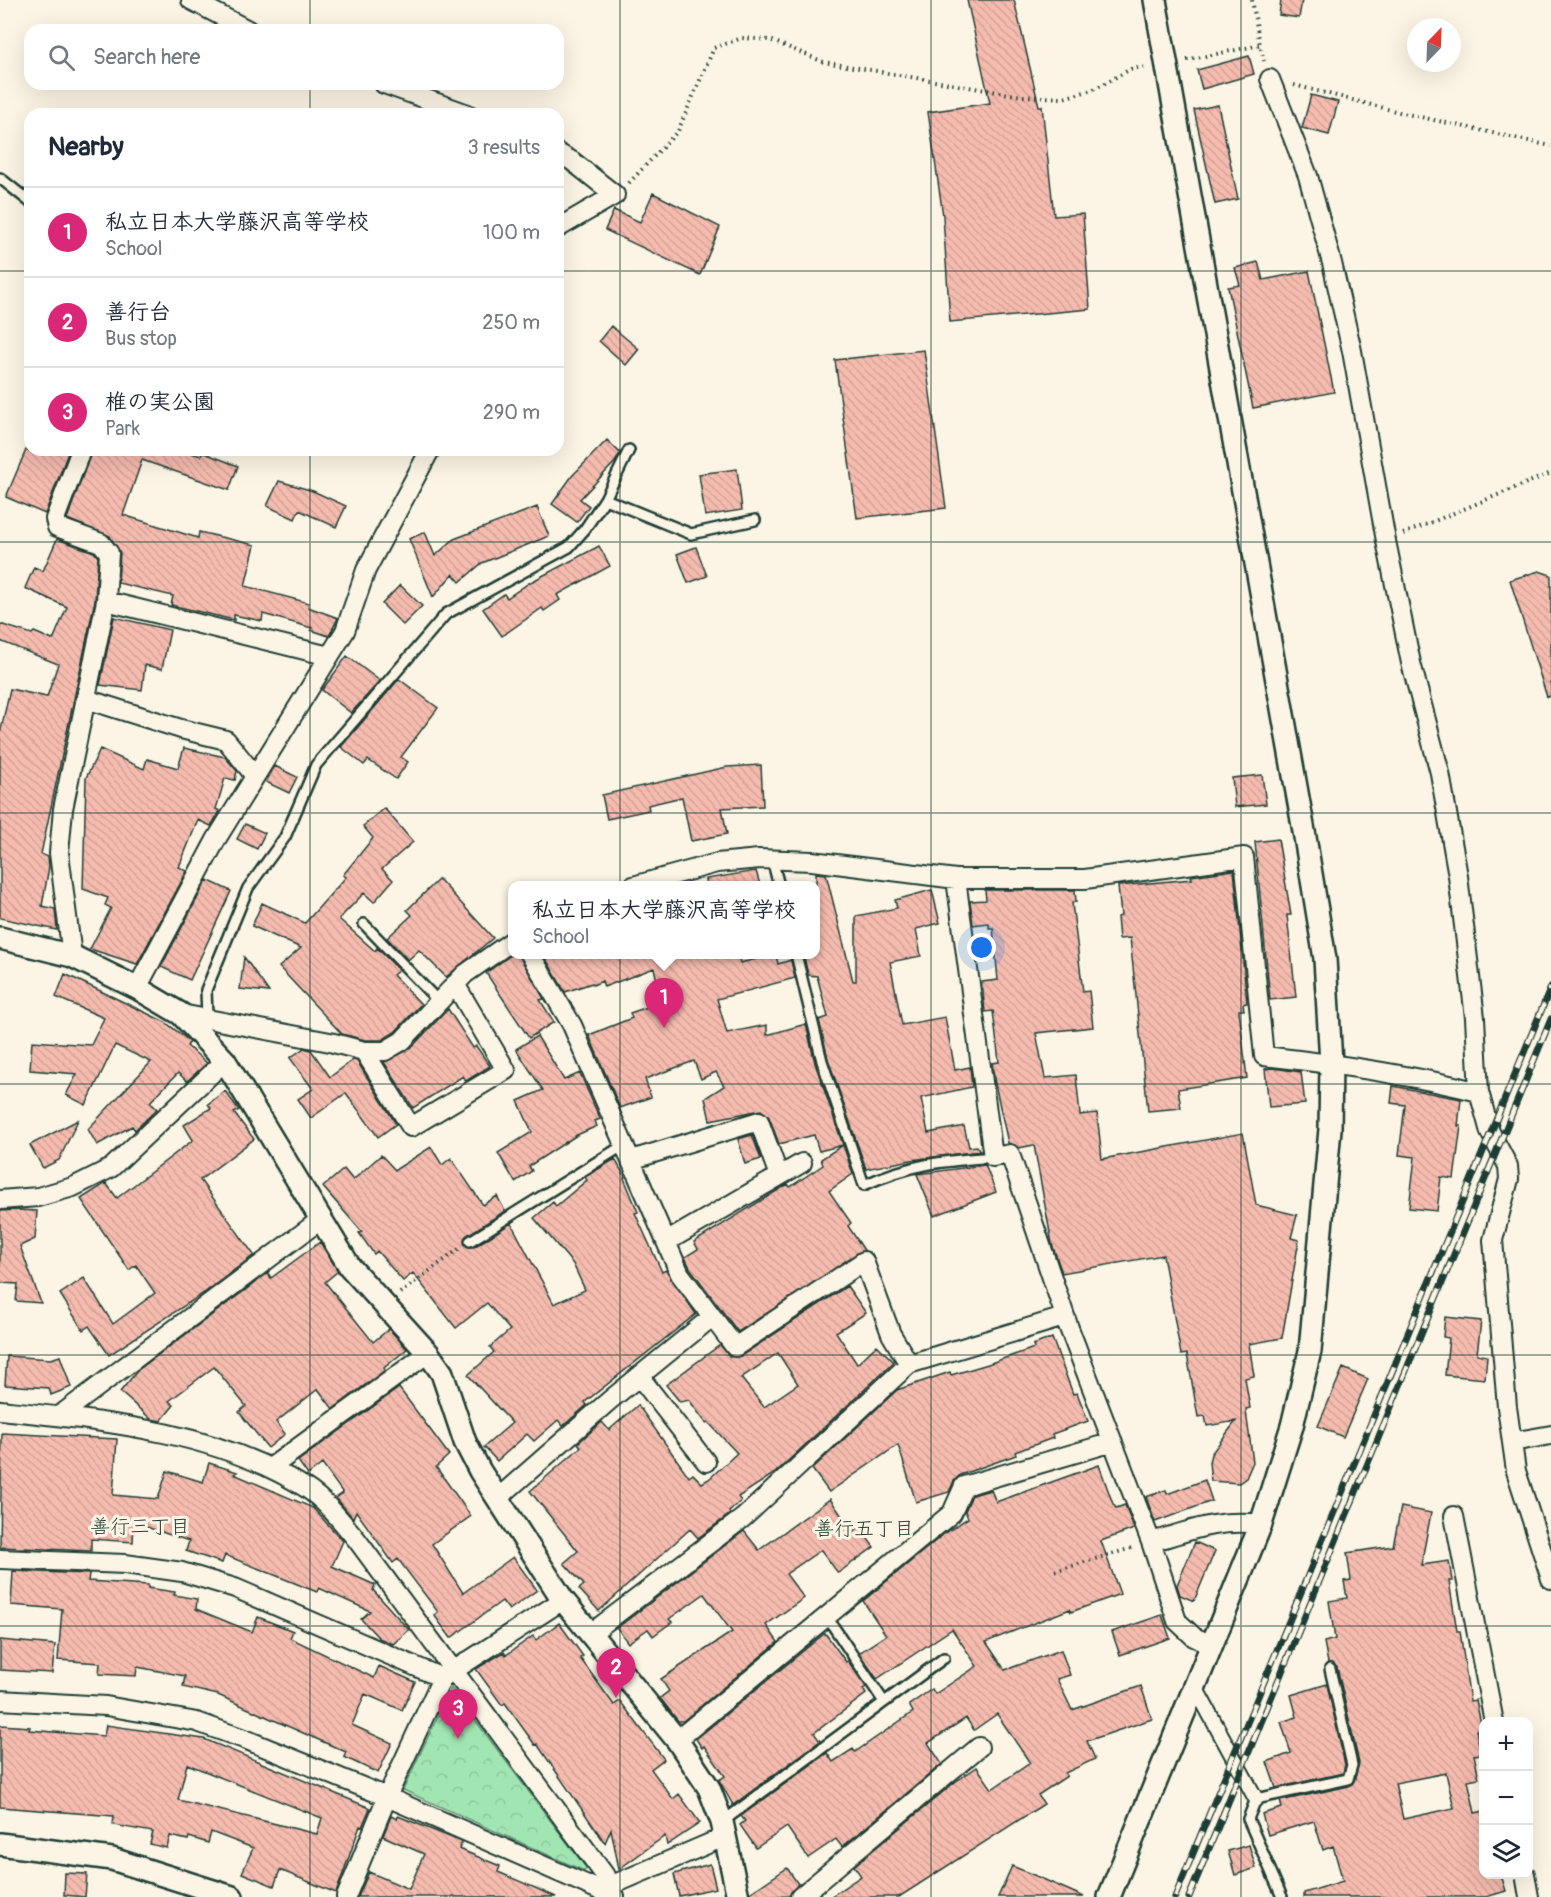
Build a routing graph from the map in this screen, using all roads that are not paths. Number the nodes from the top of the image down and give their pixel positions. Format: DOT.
graph roads {
  1 [pos="191,0"];
  2 [pos="1155,0"];
  3 [pos="237,24"];
  4 [pos="1270,79"];
  5 [pos="401,90"];
  6 [pos="451,108"];
  7 [pos="564,156"];
  8 [pos="0,178"];
  9 [pos="24,197"];
  10 [pos="564,225"];
  11 [pos="629,450"];
  12 [pos="79,456"];
  13 [pos="427,456"];
  14 [pos="605,499"];
  15 [pos="755,520"];
  16 [pos="106,601"];
  17 [pos="329,656"];
  18 [pos="86,699"];
  19 [pos="255,776"];
  20 [pos="772,859"];
  21 [pos="956,879"];
  22 [pos="648,881"];
  23 [pos="778,881"];
  24 [pos="364,924"];
  25 [pos="0,938"];
  26 [pos="508,944"];
  27 [pos="72,956"];
  28 [pos="533,959"];
  29 [pos="797,959"];
  30 [pos="455,984"];
  31 [pos="137,988"];
  32 [pos="438,1001"];
  33 [pos="181,1014"];
  34 [pos="207,1017"];
  35 [pos="364,1052"];
  36 [pos="225,1061"];
  37 [pos="1331,1063"];
  38 [pos="1479,1092"];
  39 [pos="628,1152"];
  40 [pos="993,1156"];
  41 [pos="802,1162"];
  42 [pos="779,1176"];
  43 [pos="0,1200"];
  44 [pos="320,1220"];
  45 [pos="470,1241"];
  46 [pos="666,1242"];
  47 [pos="712,1317"];
  48 [pos="1065,1317"];
  49 [pos="428,1353"];
  50 [pos="909,1364"];
  51 [pos="639,1376"];
  52 [pos="0,1410"];
  53 [pos="59,1416"];
  54 [pos="1551,1435"];
  55 [pos="1113,1442"];
  56 [pos="1512,1442"];
  57 [pos="706,1462"];
  58 [pos="270,1468"];
  59 [pos="497,1499"];
  60 [pos="1454,1516"];
  61 [pos="1261,1524"];
  62 [pos="1151,1542"];
  63 [pos="0,1559"];
  64 [pos="1551,1579"];
  65 [pos="563,1600"];
  66 [pos="827,1617"];
  67 [pos="590,1634"];
  68 [pos="1212,1645"];
  69 [pos="944,1658"];
  70 [pos="1329,1669"];
  71 [pos="448,1674"];
  72 [pos="1195,1687"];
  73 [pos="0,1700"];
  74 [pos="884,1702"];
  75 [pos="1493,1717"];
  76 [pos="677,1740"];
  77 [pos="979,1747"];
  78 [pos="387,1797"];
  79 [pos="1256,1799"];
  80 [pos="723,1829"];
  81 [pos="0,1844"];
  82 [pos="1526,1879"];
  83 [pos="613,1893"];
  84 [pos="232,1897"];
  85 [pos="346,1897"];
  86 [pos="738,1897"];
  87 [pos="800,1897"];
  88 [pos="1108,1897"];
  89 [pos="1282,1897"];
  90 [pos="1529,1897"];
  1 -- 3 [label="street"];
  2 -- 37 [label="street"];
  4 -- 38 [label="street"];
  5 -- 6 [label="street"];
  7 -- 10 [label="street"];
  8 -- 9 [label="lane"];
  11 -- 14 [label="lane"];
  12 -- 16 [label="street"];
  13 -- 17 [label="street"];
  14 -- 15 [label="lane"];
  14 -- 34 [label="lane"];
  16 -- 17 [label="street"];
  16 -- 18 [label="street"];
  17 -- 19 [label="street"];
  18 -- 19 [label="street"];
  18 -- 27 [label="street"];
  19 -- 31 [label="street"];
  20 -- 21 [label="street"];
  20 -- 22 [label="street"];
  20 -- 23 [label="lane"];
  21 -- 37 [label="street"];
  21 -- 40 [label="street"];
  24 -- 32 [label="lane"];
  25 -- 27 [label="street"];
  26 -- 30 [label="street"];
  27 -- 31 [label="street"];
  28 -- 39 [label="street"];
  29 -- 40 [label="lane"];
  30 -- 32 [label="street"];
  30 -- 35 [label="street"];
  31 -- 33 [label="street"];
  32 -- 35 [label="street"];
  33 -- 34 [label="street"];
  33 -- 36 [label="street"];
  34 -- 35 [label="street"];
  36 -- 43 [label="street"];
  36 -- 44 [label="street"];
  37 -- 38 [label="street"];
  37 -- 61 [label="street"];
  38 -- 56 [label="street"];
  39 -- 42 [label="street"];
  39 -- 45 [label="lane"];
  39 -- 46 [label="street"];
  40 -- 48 [label="street"];
  41 -- 42 [label="street"];
  42 -- 46 [label="street"];
  44 -- 49 [label="street"];
  44 -- 53 [label="street"];
  46 -- 47 [label="street"];
  47 -- 50 [label="street"];
  47 -- 51 [label="street"];
  48 -- 50 [label="street"];
  48 -- 55 [label="street"];
  49 -- 58 [label="street"];
  49 -- 59 [label="street"];
  50 -- 67 [label="street"];
  51 -- 57 [label="street"];
  51 -- 59 [label="street"];
  52 -- 53 [label="street"];
  53 -- 58 [label="street"];
  54 -- 56 [label="street"];
  55 -- 62 [label="street"];
  55 -- 66 [label="street"];
  56 -- 64 [label="street"];
  58 -- 71 [label="street"];
  59 -- 65 [label="street"];
  60 -- 75 [label="street"];
  61 -- 62 [label="street"];
  61 -- 68 [label="street"];
  62 -- 68 [label="street"];
  63 -- 71 [label="street"];
  65 -- 67 [label="street"];
  65 -- 71 [label="street"];
  66 -- 74 [label="lane"];
  66 -- 76 [label="street"];
  67 -- 76 [label="street"];
  68 -- 72 [label="street"];
  69 -- 74 [label="lane"];
  70 -- 79 [label="lane"];
  71 -- 78 [label="street"];
  71 -- 83 [label="street"];
  72 -- 79 [label="street"];
  72 -- 88 [label="street"];
  73 -- 78 [label="street"];
  74 -- 80 [label="lane"];
  76 -- 80 [label="street"];
  77 -- 87 [label="street"];
  78 -- 83 [label="street"];
  78 -- 85 [label="street"];
  79 -- 89 [label="lane"];
  80 -- 83 [label="street"];
  80 -- 86 [label="street"];
  81 -- 84 [label="street"];
  82 -- 90 [label="street"];
}
